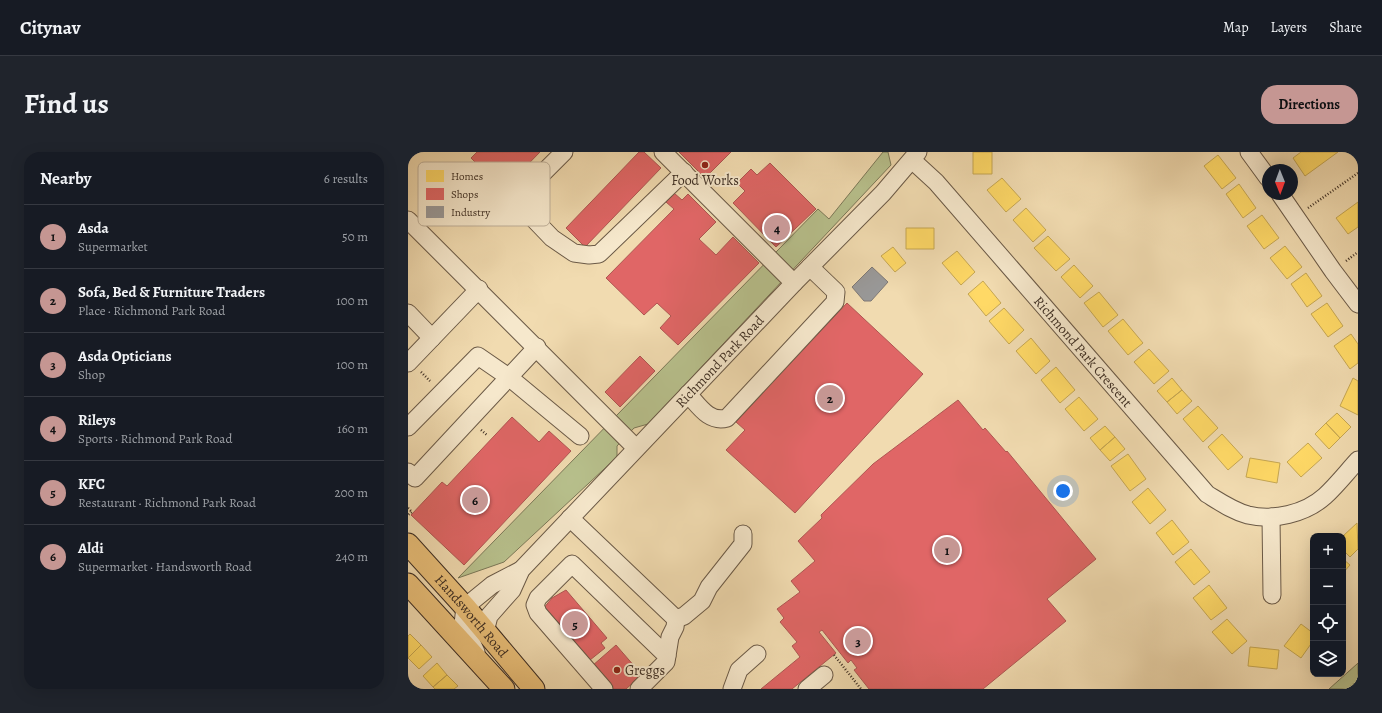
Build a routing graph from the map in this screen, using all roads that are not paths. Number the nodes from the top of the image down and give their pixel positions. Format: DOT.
graph roads {
  1 [pos="564,152"];
  2 [pos="663,152"];
  3 [pos="1249,152"];
  4 [pos="915,154"];
  5 [pos="550,166"];
  6 [pos="1262,170"];
  7 [pos="684,172"];
  8 [pos="1284,200"];
  9 [pos="408,220"];
  10 [pos="540,226"];
  11 [pos="810,267"];
  12 [pos="794,283"];
  13 [pos="479,289"];
  14 [pos="1358,304"];
  15 [pos="408,313"];
  16 [pos="432,338"];
  17 [pos="537,347"];
  18 [pos="408,363"];
  19 [pos="510,378"];
  20 [pos="688,394"];
  21 [pos="408,427"];
  22 [pos="580,436"];
  23 [pos="636,448"];
  24 [pos="1358,460"];
  25 [pos="408,472"];
  26 [pos="1271,517"];
  27 [pos="570,518"];
  28 [pos="743,534"];
  29 [pos="408,544"];
  30 [pos="521,570"];
  31 [pos="408,584"];
  32 [pos="1272,595"];
  33 [pos="465,607"];
  34 [pos="676,619"];
  35 [pos="485,632"];
  36 [pos="757,654"];
  37 [pos="667,656"];
  38 [pos="478,660"];
  39 [pos="824,675"];
  40 [pos="504,689"];
  41 [pos="534,689"];
  42 [pos="604,689"];
  43 [pos="640,689"];
  44 [pos="732,689"];
  45 [pos="807,689"];
  1 -- 5 [label="street"];
  2 -- 7 [label="street"];
  3 -- 6 [label="street"];
  4 -- 11 [label="street, Richmond Park Road"];
  4 -- 26 [label="street, Richmond Park Crescent"];
  7 -- 10 [label="street"];
  7 -- 12 [label="street"];
  8 -- 14 [label="street"];
  9 -- 13 [label="street"];
  11 -- 12 [label="street, Richmond Park Road"];
  11 -- 20 [label="street"];
  12 -- 20 [label="street, Richmond Park Road"];
  13 -- 16 [label="street"];
  13 -- 17 [label="street"];
  15 -- 16 [label="street"];
  16 -- 18 [label="street"];
  17 -- 19 [label="street"];
  17 -- 23 [label="street"];
  19 -- 21 [label="street"];
  19 -- 22 [label="street"];
  19 -- 25 [label="street"];
  20 -- 23 [label="street, Richmond Park Road"];
  23 -- 27 [label="street, Richmond Park Road"];
  24 -- 26 [label="street, Richmond Park Crescent"];
  26 -- 32 [label="street"];
  27 -- 30 [label="street, Richmond Park Road"];
  27 -- 34 [label="street"];
  28 -- 34 [label="street"];
  29 -- 33 [label="main road, Handsworth Road"];
  30 -- 33 [label="street, Richmond Park Road"];
  30 -- 35 [label="street, Richmond Park Road"];
  31 -- 38 [label="main road, Handsworth Road"];
  33 -- 35 [label="main road, Handsworth Road"];
  33 -- 38 [label="street"];
  34 -- 37 [label="street"];
  35 -- 41 [label="main road, Handsworth Road"];
  36 -- 44 [label="street"];
  37 -- 42 [label="street"];
  37 -- 43 [label="street"];
  38 -- 40 [label="main road, Handsworth Road"];
  39 -- 45 [label="street"];
}
